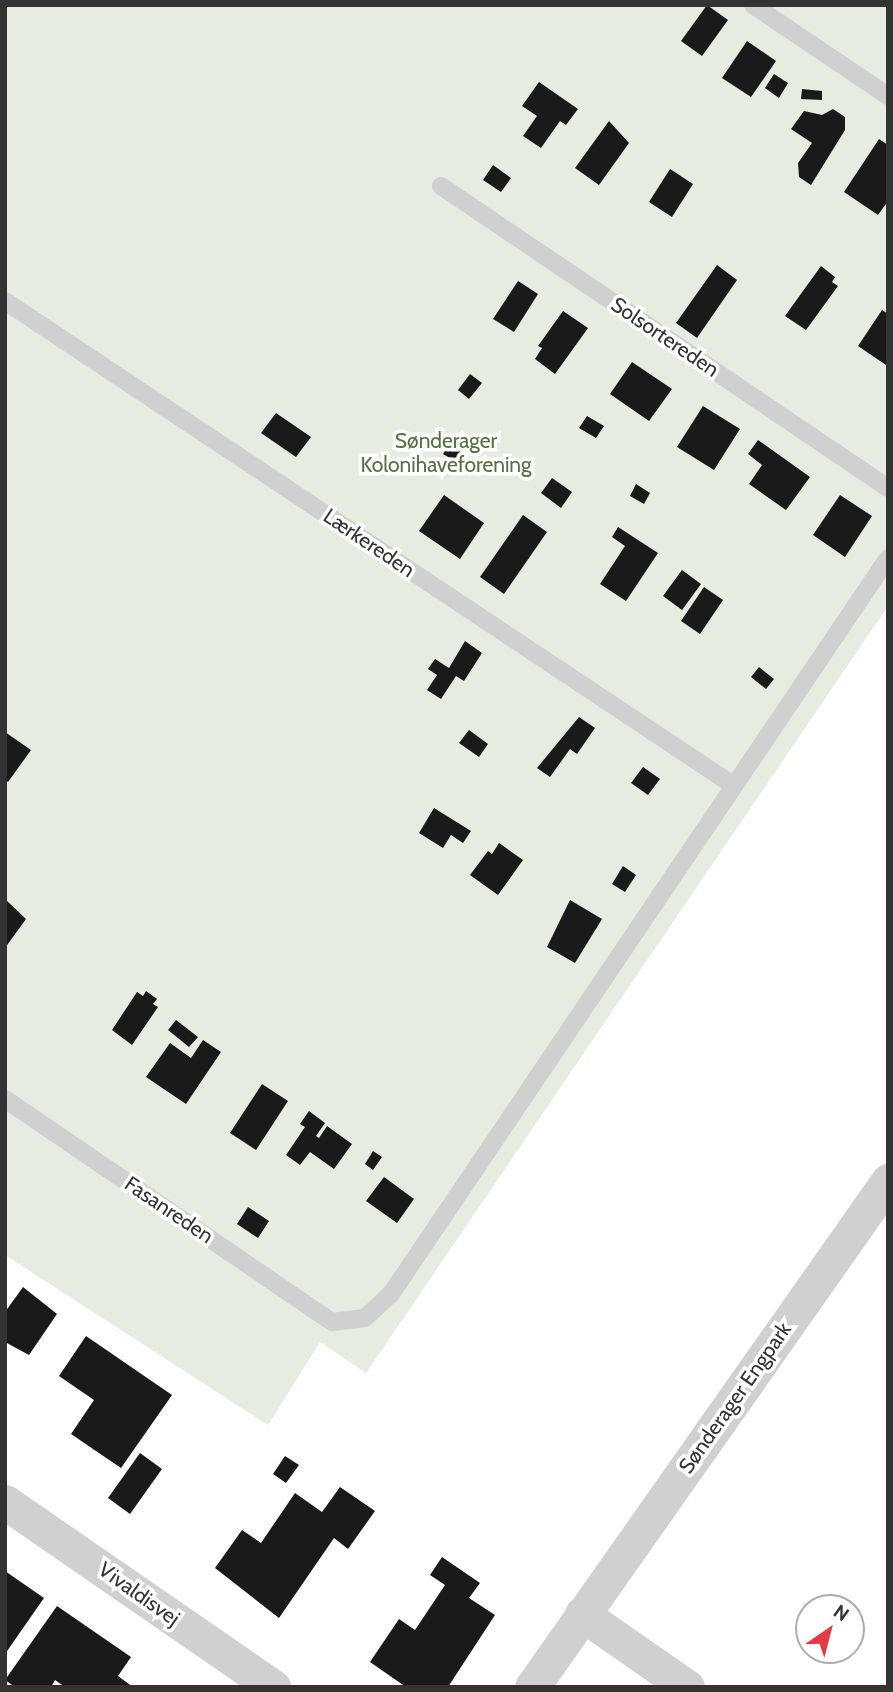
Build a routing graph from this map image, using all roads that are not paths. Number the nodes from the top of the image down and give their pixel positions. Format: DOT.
graph roads {
  1 [pos="753,5"];
  2 [pos="888,96"];
  3 [pos="441,186"];
  4 [pos="5,300"];
  5 [pos="888,488"];
  6 [pos="888,558"];
  7 [pos="733,785"];
  8 [pos="5,1099"];
  9 [pos="888,1181"];
  10 [pos="5,1502"];
  11 [pos="582,1614"];
  12 [pos="274,1687"];
  13 [pos="532,1687"];
  14 [pos="687,1687"];
  1 -- 2 [label="lane"];
  3 -- 5 [label="lane, Solsortereden"];
  4 -- 7 [label="lane, Lærkereden"];
  6 -- 7 [label="lane"];
  7 -- 8 [label="lane, Fasanreden"];
  9 -- 11 [label="street, Sønderager Engpark"];
  10 -- 12 [label="street, Vivaldisvej"];
  11 -- 13 [label="street, Sønderager Engpark"];
  11 -- 14 [label="street"];
}
